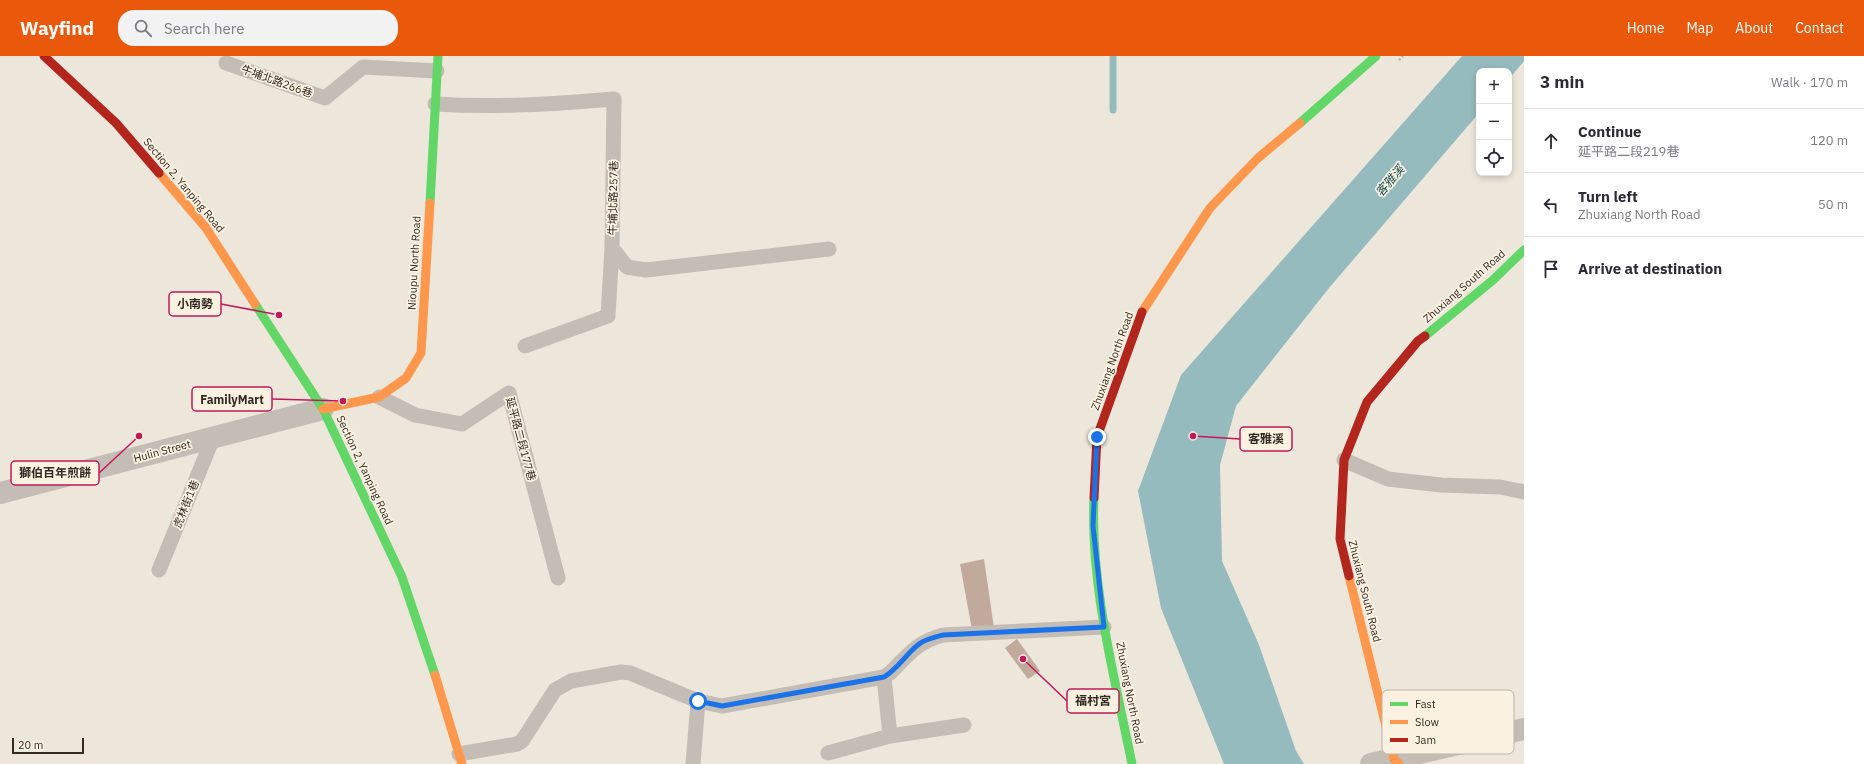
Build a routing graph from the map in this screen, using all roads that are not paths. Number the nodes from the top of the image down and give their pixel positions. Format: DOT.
graph roads {
  1 [pos="44,56"];
  2 [pos="1376,56"];
  3 [pos="226,62"];
  4 [pos="438,63"];
  5 [pos="435,104"];
  6 [pos="612,248"];
  7 [pos="829,249"];
  8 [pos="1524,250"];
  9 [pos="525,346"];
  10 [pos="379,398"];
  11 [pos="323,409"];
  12 [pos="213,438"];
  13 [pos="1344,460"];
  14 [pos="1524,492"];
  15 [pos="0,493"];
  16 [pos="159,570"];
  17 [pos="558,578"];
  18 [pos="1104,627"];
  19 [pos="884,677"];
  20 [pos="698,701"];
  21 [pos="1382,706"];
  22 [pos="964,725"];
  23 [pos="1524,729"];
  24 [pos="1514,732"];
  25 [pos="890,736"];
  26 [pos="828,753"];
  27 [pos="1427,754"];
  28 [pos="460,759"];
  29 [pos="1396,762"];
  30 [pos="693,764"];
  31 [pos="1132,764"];
  32 [pos="1371,764"];
  1 -- 11 [label="street, Section 2, Yanping Road"];
  2 -- 18 [label="street, Zhuxiang North Road"];
  3 -- 4 [label="lane, 牛埔北路266巷"];
  4 -- 5 [label="street, Nioupu North Road"];
  5 -- 6 [label="lane, 牛埔北路257巷"];
  5 -- 10 [label="street, Nioupu North Road"];
  6 -- 7 [label="lane, 牛埔北路257巷"];
  6 -- 9 [label="lane"];
  8 -- 13 [label="street, Zhuxiang South Road"];
  10 -- 11 [label="street, Nioupu North Road"];
  10 -- 17 [label="lane, 延平路二段177巷"];
  11 -- 12 [label="street, Hulin Street"];
  11 -- 28 [label="street, Section 2, Yanping Road"];
  12 -- 15 [label="street, Hulin Street"];
  12 -- 16 [label="lane, 虎林街1巷"];
  13 -- 14 [label="lane"];
  13 -- 21 [label="street, Zhuxiang South Road"];
  18 -- 19 [label="lane"];
  18 -- 31 [label="street, Zhuxiang North Road"];
  19 -- 20 [label="lane"];
  19 -- 25 [label="lane"];
  20 -- 28 [label="lane"];
  20 -- 30 [label="lane"];
  22 -- 25 [label="lane"];
  23 -- 24 [label="street"];
  25 -- 26 [label="lane"];
  27 -- 29 [label="street"];
  29 -- 32 [label="street"];
}
